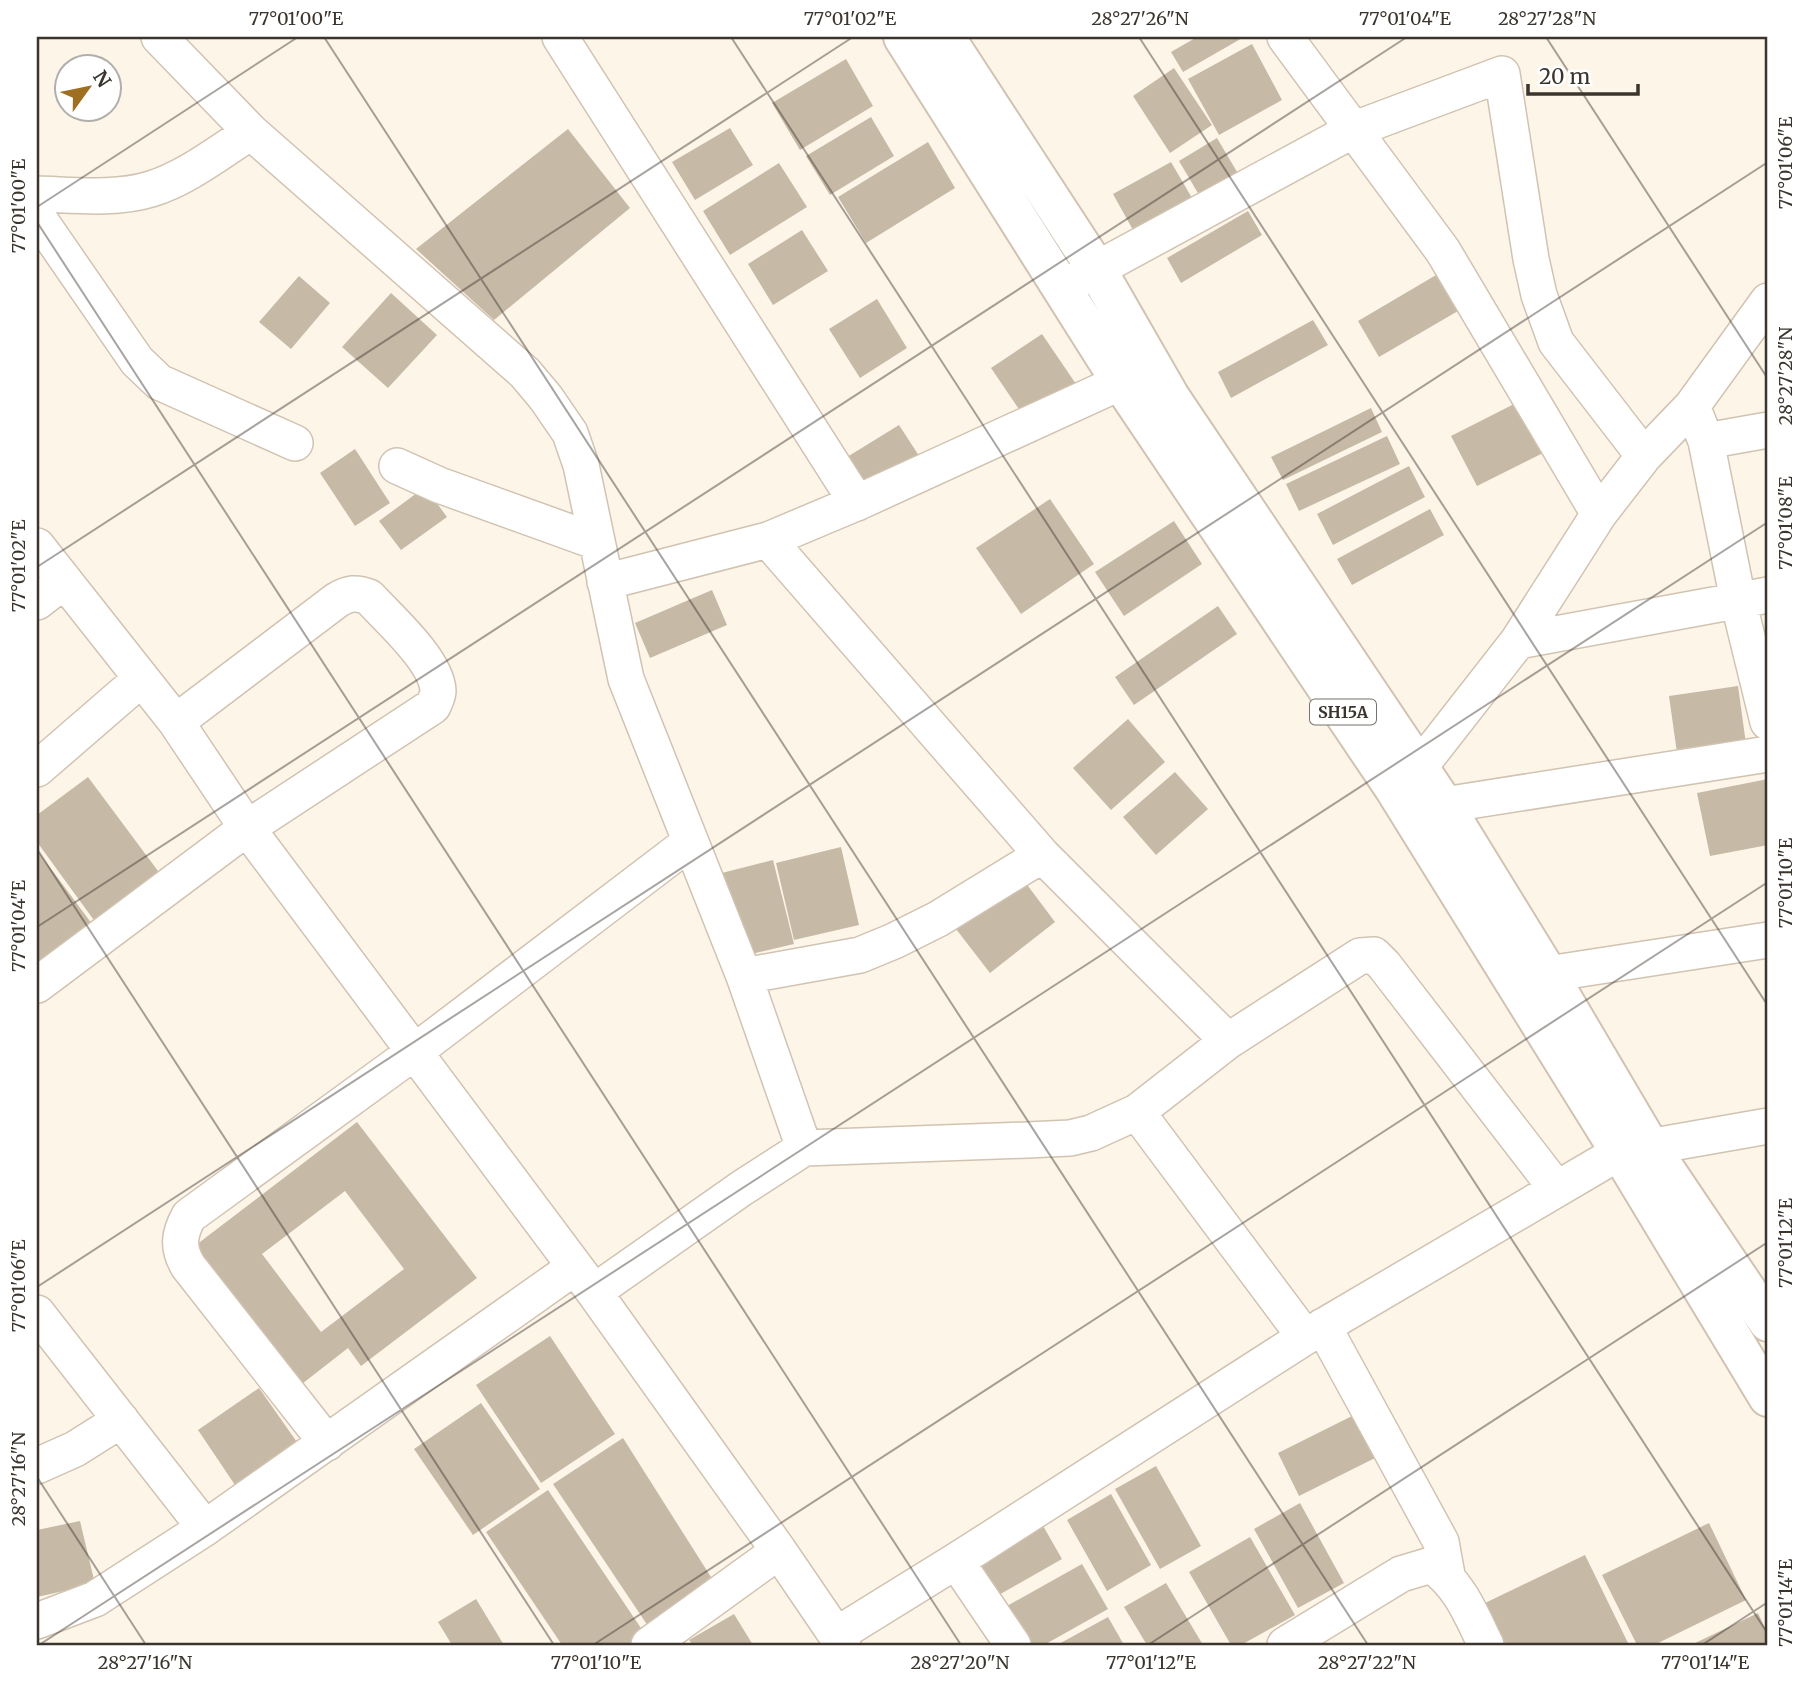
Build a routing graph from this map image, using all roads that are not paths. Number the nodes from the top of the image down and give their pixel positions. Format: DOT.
graph roads {
  1 [pos="161,37"];
  2 [pos="560,37"];
  3 [pos="903,37"];
  4 [pos="945,37"];
  5 [pos="1285,37"];
  6 [pos="1355,129"];
  7 [pos="251,132"];
  8 [pos="37,194"];
  9 [pos="37,215"];
  10 [pos="1097,270"];
  11 [pos="1061,288"];
  12 [pos="1768,301"];
  13 [pos="1121,382"];
  14 [pos="1692,407"];
  15 [pos="1768,430"];
  16 [pos="1706,441"];
  17 [pos="295,443"];
  18 [pos="1644,456"];
  19 [pos="397,466"];
  20 [pos="857,503"];
  21 [pos="1600,514"];
  22 [pos="768,540"];
  23 [pos="597,542"];
  24 [pos="37,546"];
  25 [pos="605,582"];
  26 [pos="50,592"];
  27 [pos="1753,598"];
  28 [pos="1518,641"];
  29 [pos="141,679"];
  30 [pos="1768,722"];
  31 [pos="176,723"];
  32 [pos="1768,754"];
  33 [pos="37,769"];
  34 [pos="1406,778"];
  35 [pos="1444,805"];
  36 [pos="247,828"];
  37 [pos="690,843"];
  38 [pos="1042,855"];
  39 [pos="1768,940"];
  40 [pos="1548,974"];
  41 [pos="744,975"];
  42 [pos="37,985"];
  43 [pos="1228,1041"];
  44 [pos="413,1053"];
  45 [pos="1137,1112"];
  46 [pos="1768,1126"];
  47 [pos="804,1148"];
  48 [pos="1635,1149"];
  49 [pos="1556,1188"];
  50 [pos="585,1279"];
  51 [pos="37,1313"];
  52 [pos="1768,1322"];
  53 [pos="1314,1331"];
  54 [pos="1768,1397"];
  55 [pos="121,1420"];
  56 [pos="327,1443"];
  57 [pos="37,1466"];
  58 [pos="205,1528"];
  59 [pos="779,1551"];
  60 [pos="956,1561"];
  61 [pos="1447,1576"];
  62 [pos="37,1621"];
  63 [pos="841,1640"];
  64 [pos="649,1645"];
  65 [pos="1013,1645"];
  66 [pos="1285,1645"];
  67 [pos="1486,1645"];
  1 -- 7 [label="street"];
  2 -- 20 [label="street"];
  3 -- 11 [label="main road, SH15A"];
  4 -- 10 [label="main road, SH15A"];
  5 -- 6 [label="street"];
  6 -- 10 [label="street"];
  6 -- 18 [label="street"];
  6 -- 21 [label="street"];
  7 -- 8 [label="street"];
  7 -- 23 [label="street"];
  9 -- 17 [label="street"];
  10 -- 11 [label="street"];
  10 -- 34 [label="main road, SH15A"];
  11 -- 13 [label="main road, SH15A"];
  12 -- 14 [label="street"];
  13 -- 20 [label="street"];
  13 -- 34 [label="main road, SH15A"];
  14 -- 16 [label="street"];
  14 -- 18 [label="street"];
  15 -- 16 [label="street"];
  16 -- 27 [label="street"];
  18 -- 21 [label="street"];
  19 -- 23 [label="street"];
  20 -- 22 [label="street"];
  21 -- 28 [label="street"];
  22 -- 25 [label="street"];
  22 -- 38 [label="street"];
  23 -- 25 [label="street"];
  24 -- 26 [label="street"];
  25 -- 37 [label="street"];
  26 -- 29 [label="street"];
  27 -- 28 [label="street"];
  27 -- 30 [label="street"];
  28 -- 34 [label="street"];
  29 -- 31 [label="street"];
  29 -- 33 [label="street"];
  31 -- 36 [label="street"];
  31 -- 36 [label="street"];
  32 -- 35 [label="street"];
  34 -- 35 [label="main road, SH15A"];
  34 -- 48 [label="main road, SH15A"];
  35 -- 40 [label="main road, SH15A"];
  36 -- 42 [label="street"];
  36 -- 44 [label="street"];
  37 -- 41 [label="street"];
  37 -- 44 [label="street"];
  38 -- 41 [label="street"];
  38 -- 43 [label="street"];
  39 -- 40 [label="street"];
  40 -- 48 [label="main road, SH15A"];
  41 -- 47 [label="street"];
  43 -- 45 [label="street"];
  43 -- 49 [label="street"];
  44 -- 50 [label="street"];
  44 -- 56 [label="street"];
  45 -- 47 [label="street"];
  45 -- 53 [label="street"];
  46 -- 48 [label="street"];
  47 -- 50 [label="street"];
  48 -- 49 [label="street"];
  48 -- 52 [label="main road, SH15A"];
  48 -- 54 [label="main road, SH15A"];
  49 -- 53 [label="street"];
  50 -- 56 [label="street"];
  50 -- 59 [label="street"];
  51 -- 55 [label="street"];
  53 -- 60 [label="street"];
  53 -- 61 [label="street"];
  55 -- 57 [label="street"];
  55 -- 58 [label="street"];
  56 -- 58 [label="street"];
  58 -- 62 [label="street"];
  59 -- 63 [label="street"];
  59 -- 64 [label="street"];
  60 -- 63 [label="street"];
  60 -- 65 [label="street"];
  61 -- 66 [label="street"];
  61 -- 67 [label="street"];
}
